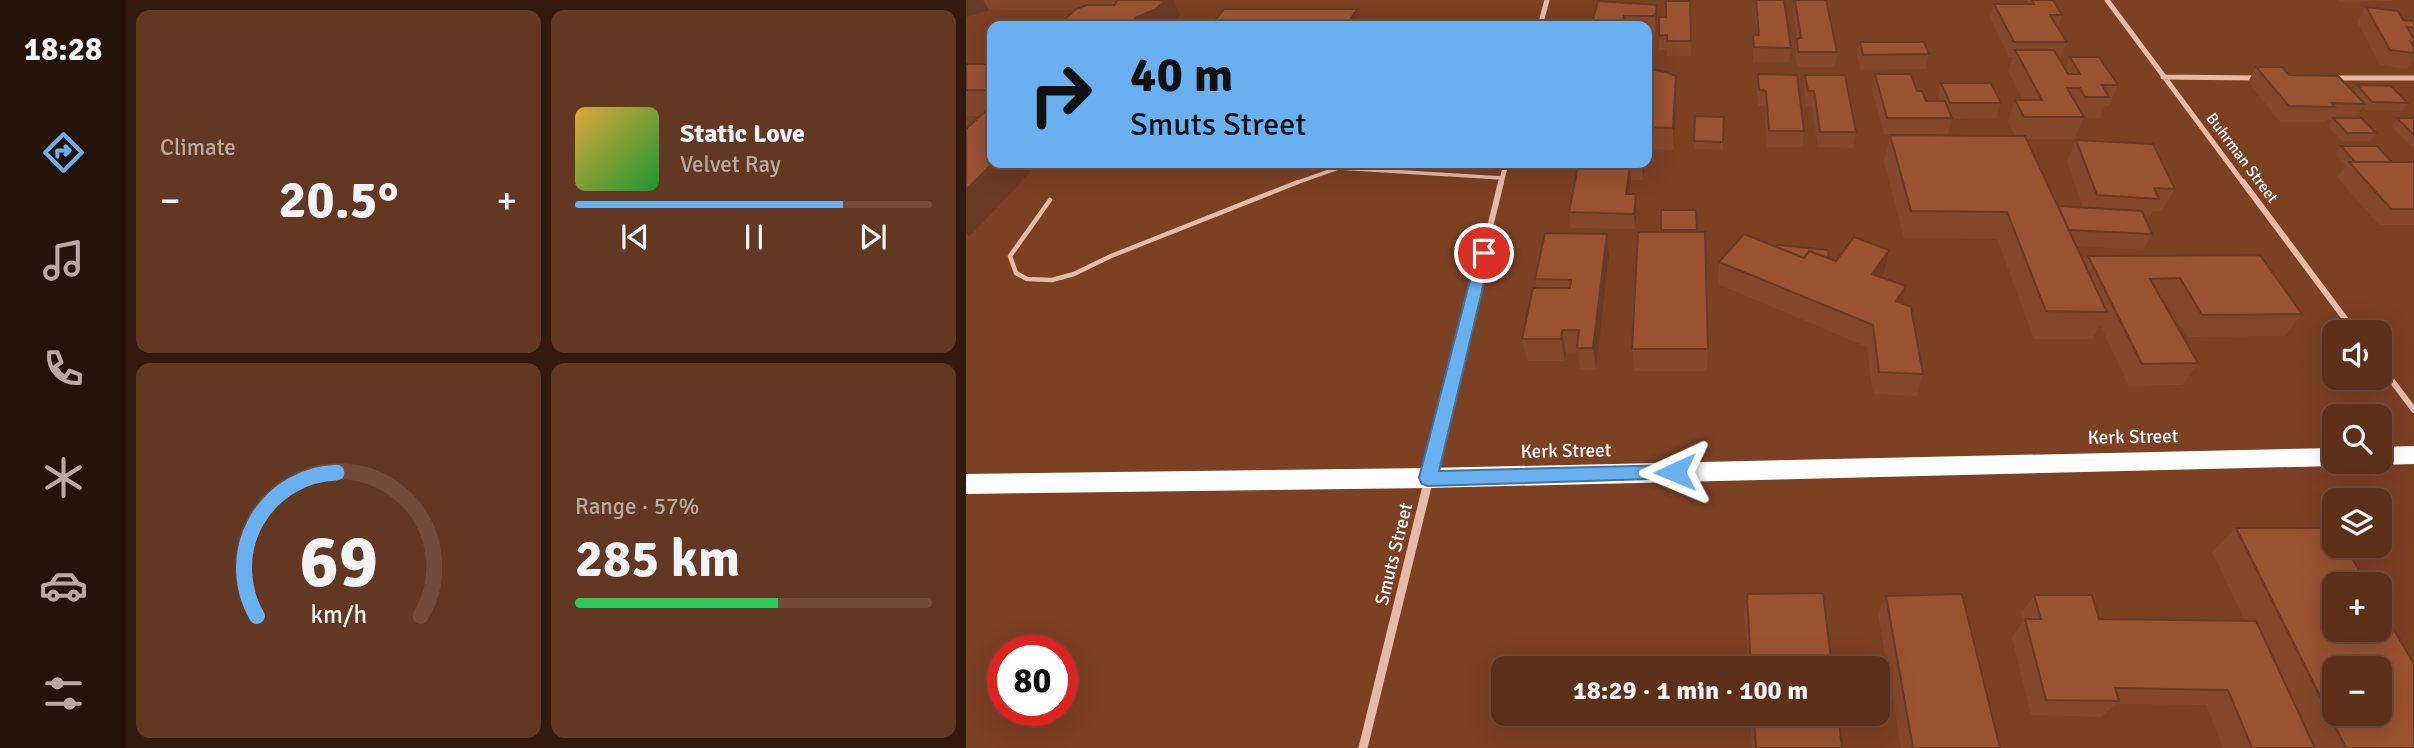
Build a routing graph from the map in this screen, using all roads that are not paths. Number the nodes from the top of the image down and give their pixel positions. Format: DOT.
graph roads {
  1 [pos="1547,0"];
  2 [pos="2107,0"];
  3 [pos="1541,21"];
  4 [pos="2163,77"];
  5 [pos="2261,78"];
  6 [pos="2330,78"];
  7 [pos="2414,78"];
  8 [pos="1338,168"];
  9 [pos="1505,168"];
  10 [pos="1502,178"];
  11 [pos="1050,200"];
  12 [pos="2347,320"];
  13 [pos="2392,381"];
  14 [pos="2414,410"];
  15 [pos="2414,455"];
  16 [pos="2392,456"];
  17 [pos="2322,457"];
  18 [pos="1428,478"];
  19 [pos="966,484"];
  20 [pos="1363,748"];
  1 -- 3 [label="street"];
  2 -- 4 [label="street, Buhrman Street"];
  4 -- 5 [label="street"];
  4 -- 12 [label="street, Buhrman Street"];
  6 -- 7 [label="street"];
  8 -- 10 [label="lane"];
  8 -- 11 [label="lane"];
  9 -- 10 [label="street, Smuts Street"];
  10 -- 18 [label="street, Smuts Street"];
  13 -- 14 [label="street"];
  15 -- 16 [label="highway"];
  17 -- 18 [label="highway, Kerk Street"];
  18 -- 19 [label="highway, Kerk Street"];
  18 -- 20 [label="street, Smuts Street"];
}
